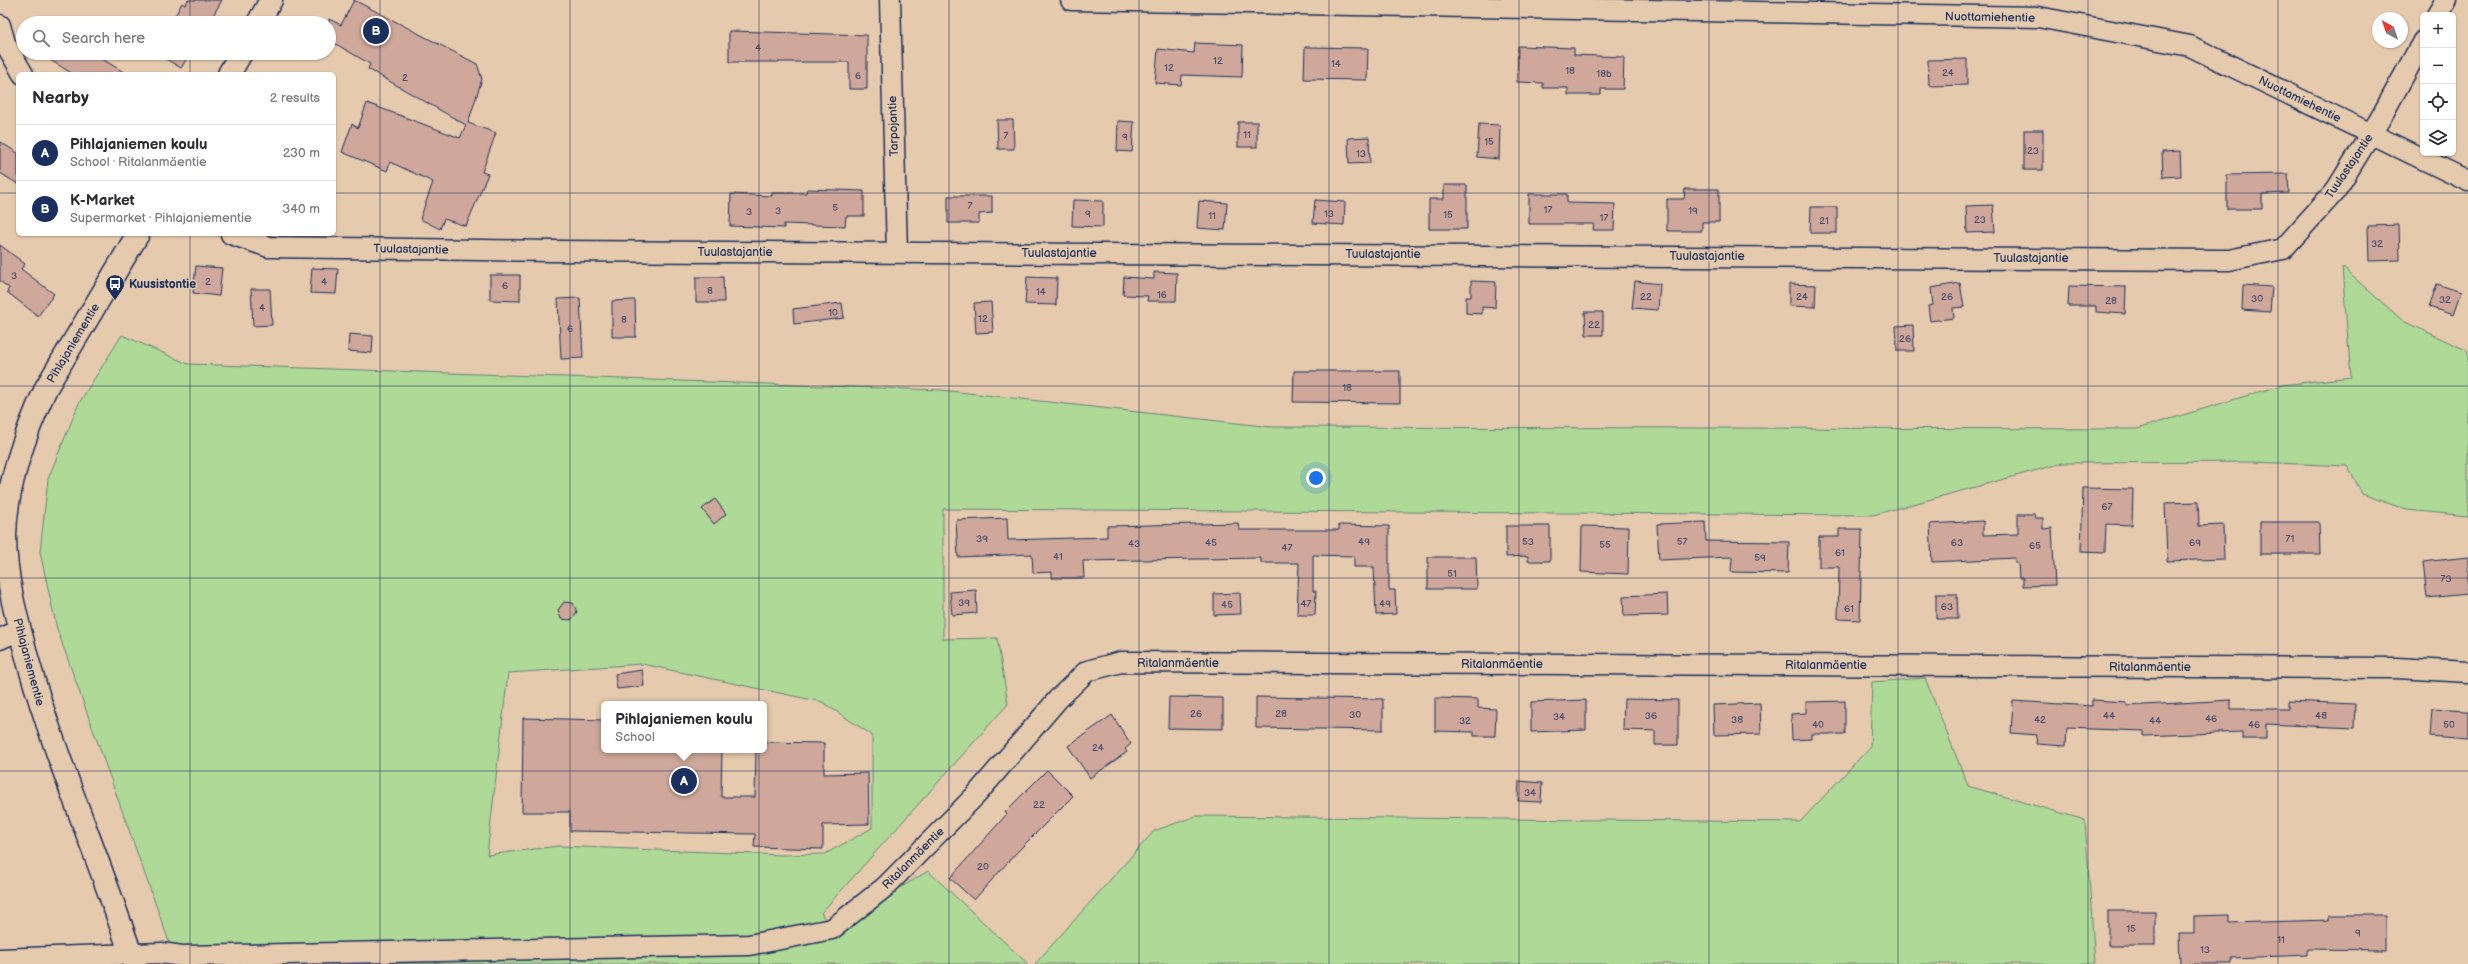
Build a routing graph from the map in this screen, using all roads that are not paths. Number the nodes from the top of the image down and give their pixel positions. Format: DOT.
graph roads {
  1 [pos="271,0"];
  2 [pos="890,0"];
  3 [pos="1072,0"];
  4 [pos="2446,0"];
  5 [pos="2439,12"];
  6 [pos="262,16"];
  7 [pos="0,25"];
  8 [pos="2420,46"];
  9 [pos="237,60"];
  10 [pos="22,72"];
  11 [pos="231,72"];
  12 [pos="2371,134"];
  13 [pos="2468,181"];
  14 [pos="137,236"];
  15 [pos="237,236"];
  16 [pos="897,252"];
  17 [pos="20,630"];
  18 [pos="0,640"];
  19 [pos="2468,672"];
  20 [pos="0,959"];
  21 [pos="132,959"];
  1 -- 6 [label="street"];
  2 -- 16 [label="street, Tarpojantie"];
  3 -- 12 [label="street, Nuottamiehentie"];
  4 -- 5 [label="street"];
  7 -- 10 [label="street"];
  8 -- 12 [label="street, Tuulastajantie"];
  9 -- 11 [label="street"];
  12 -- 13 [label="street, Nuottamiehentie"];
  12 -- 16 [label="street, Tuulastajantie"];
  14 -- 17 [label="street, Pihlajaniementie"];
  15 -- 16 [label="street, Tuulastajantie"];
  17 -- 18 [label="street"];
  17 -- 21 [label="street, Pihlajaniementie"];
  19 -- 21 [label="street, Ritalanmäentie"];
  20 -- 21 [label="street, Ritalanmäentie"];
}
